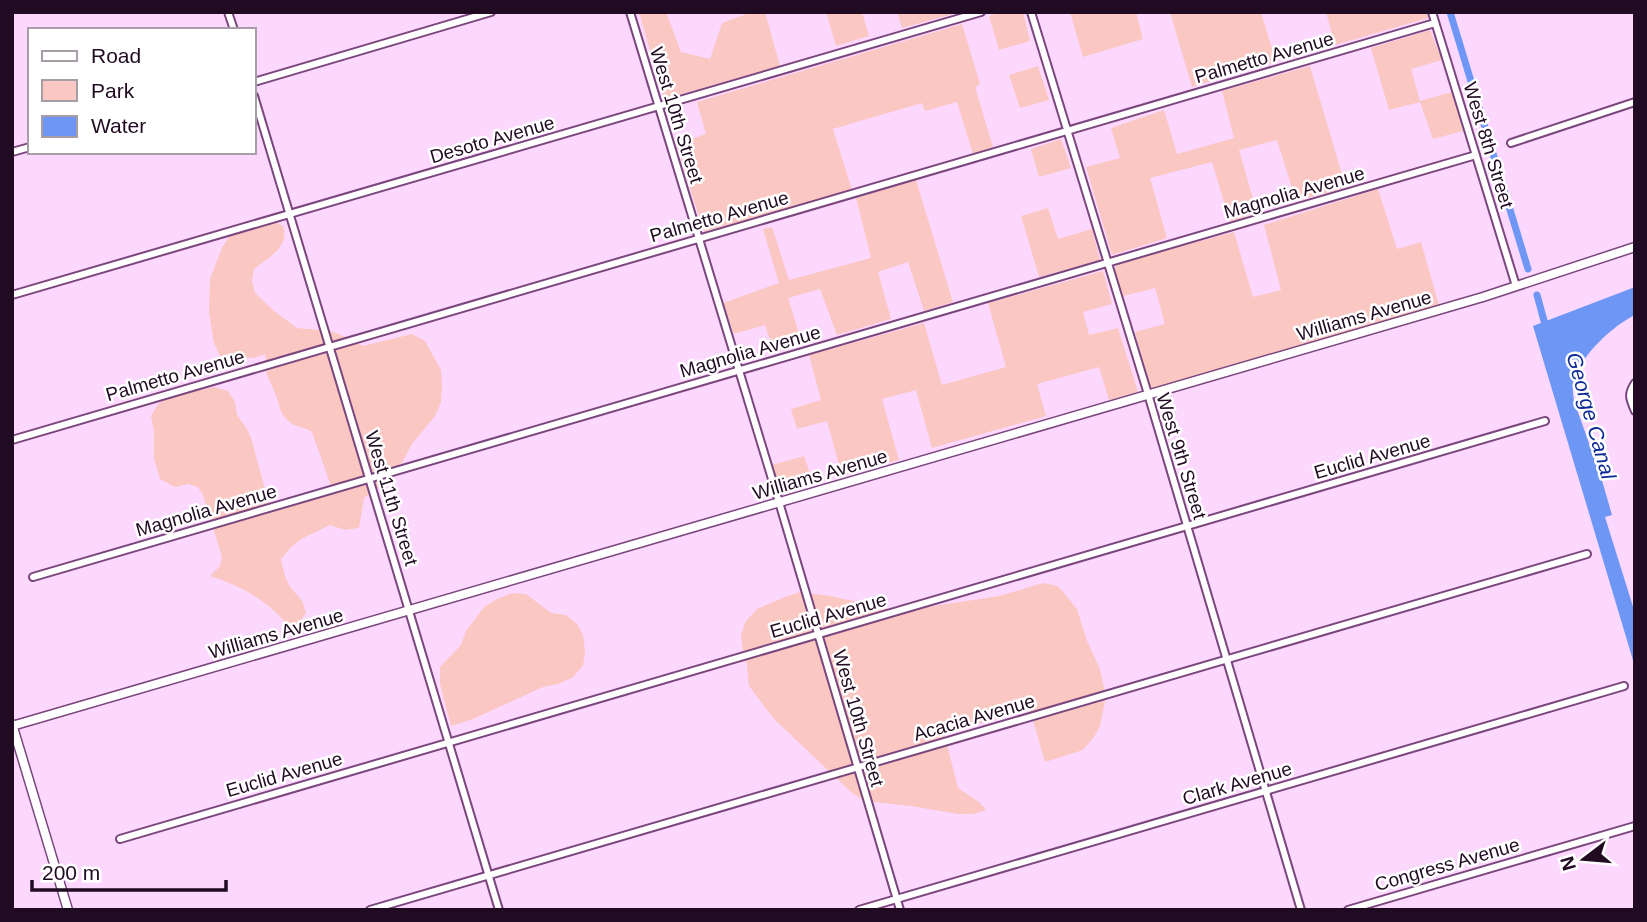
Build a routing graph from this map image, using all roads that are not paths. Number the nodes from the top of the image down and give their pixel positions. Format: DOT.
graph roads {
  1 [pos="491,12"];
  2 [pos="629,12"];
  3 [pos="981,12"];
  4 [pos="1031,12"];
  5 [pos="1432,12"];
  6 [pos="1436,23"];
  7 [pos="256,81"];
  8 [pos="1635,102"];
  9 [pos="256,103"];
  10 [pos="658,106"];
  11 [pos="1067,131"];
  12 [pos="1511,143"];
  13 [pos="1476,155"];
  14 [pos="290,215"];
  15 [pos="698,239"];
  16 [pos="1635,247"];
  17 [pos="1107,263"];
  18 [pos="1516,286"];
  19 [pos="12,295"];
  20 [pos="330,347"];
  21 [pos="738,370"];
  22 [pos="1635,383"];
  23 [pos="1147,394"];
  24 [pos="1635,411"];
  25 [pos="1545,421"];
  26 [pos="12,440"];
  27 [pos="370,478"];
  28 [pos="779,502"];
  29 [pos="1187,527"];
  30 [pos="1587,554"];
  31 [pos="33,577"];
  32 [pos="410,611"];
  33 [pos="818,634"];
  34 [pos="1226,659"];
  35 [pos="1624,686"];
  36 [pos="12,725"];
  37 [pos="450,742"];
  38 [pos="858,767"];
  39 [pos="1265,791"];
  40 [pos="1635,826"];
  41 [pos="120,839"];
  42 [pos="489,875"];
  43 [pos="897,899"];
  44 [pos="68,910"];
  45 [pos="370,910"];
  46 [pos="499,910"];
  47 [pos="859,910"];
  48 [pos="900,910"];
  49 [pos="1301,910"];
  50 [pos="1348,910"];
  1 -- 7 [label="street"];
  2 -- 10 [label="street, West 10th Street"];
  3 -- 10 [label="street, Desoto Avenue"];
  4 -- 11 [label="street, West 9th Street"];
  5 -- 6 [label="street, West 8th Street"];
  6 -- 11 [label="street, Palmetto Avenue"];
  6 -- 13 [label="street, West 8th Street"];
  8 -- 12 [label="street"];
  9 -- 14 [label="street, West 11th Street"];
  10 -- 14 [label="street, Desoto Avenue"];
  10 -- 15 [label="street, West 10th Street"];
  11 -- 15 [label="street, Palmetto Avenue"];
  11 -- 17 [label="street, West 9th Street"];
  13 -- 17 [label="street, Magnolia Avenue"];
  13 -- 18 [label="street, West 8th Street"];
  14 -- 19 [label="street, Desoto Avenue"];
  14 -- 20 [label="street, West 11th Street"];
  15 -- 20 [label="street, Palmetto Avenue"];
  15 -- 21 [label="street, West 10th Street"];
  16 -- 18 [label="street, Williams Avenue"];
  17 -- 21 [label="street, Magnolia Avenue"];
  17 -- 23 [label="street, West 9th Street"];
  18 -- 23 [label="street, Williams Avenue"];
  20 -- 26 [label="street, Palmetto Avenue"];
  20 -- 27 [label="street, West 11th Street"];
  21 -- 27 [label="street, Magnolia Avenue"];
  21 -- 28 [label="street, West 10th Street"];
  22 -- 24 [label="street"];
  23 -- 28 [label="street, Williams Avenue"];
  23 -- 29 [label="street, West 9th Street"];
  25 -- 29 [label="street, Euclid Avenue"];
  27 -- 31 [label="street, Magnolia Avenue"];
  27 -- 32 [label="street, West 11th Street"];
  28 -- 32 [label="street, Williams Avenue"];
  28 -- 33 [label="street, West 10th Street"];
  29 -- 33 [label="street, Euclid Avenue"];
  29 -- 34 [label="street, West 9th Street"];
  30 -- 34 [label="street, Acacia Avenue"];
  32 -- 36 [label="street, Williams Avenue"];
  32 -- 37 [label="street, West 11th Street"];
  33 -- 37 [label="street, Euclid Avenue"];
  33 -- 38 [label="street, West 10th Street"];
  34 -- 38 [label="street, Acacia Avenue"];
  34 -- 39 [label="street, West 9th Street"];
  35 -- 39 [label="street, Clark Avenue"];
  36 -- 44 [label="street"];
  37 -- 41 [label="street, Euclid Avenue"];
  37 -- 42 [label="street, West 11th Street"];
  38 -- 42 [label="street, Acacia Avenue"];
  38 -- 43 [label="street, West 10th Street"];
  39 -- 43 [label="street, Clark Avenue"];
  39 -- 49 [label="street, West 9th Street"];
  40 -- 50 [label="street, Congress Avenue"];
  42 -- 45 [label="street, Acacia Avenue"];
  42 -- 46 [label="street, West 11th Street"];
  43 -- 47 [label="street, Clark Avenue"];
  43 -- 48 [label="street, West 10th Street"];
}
